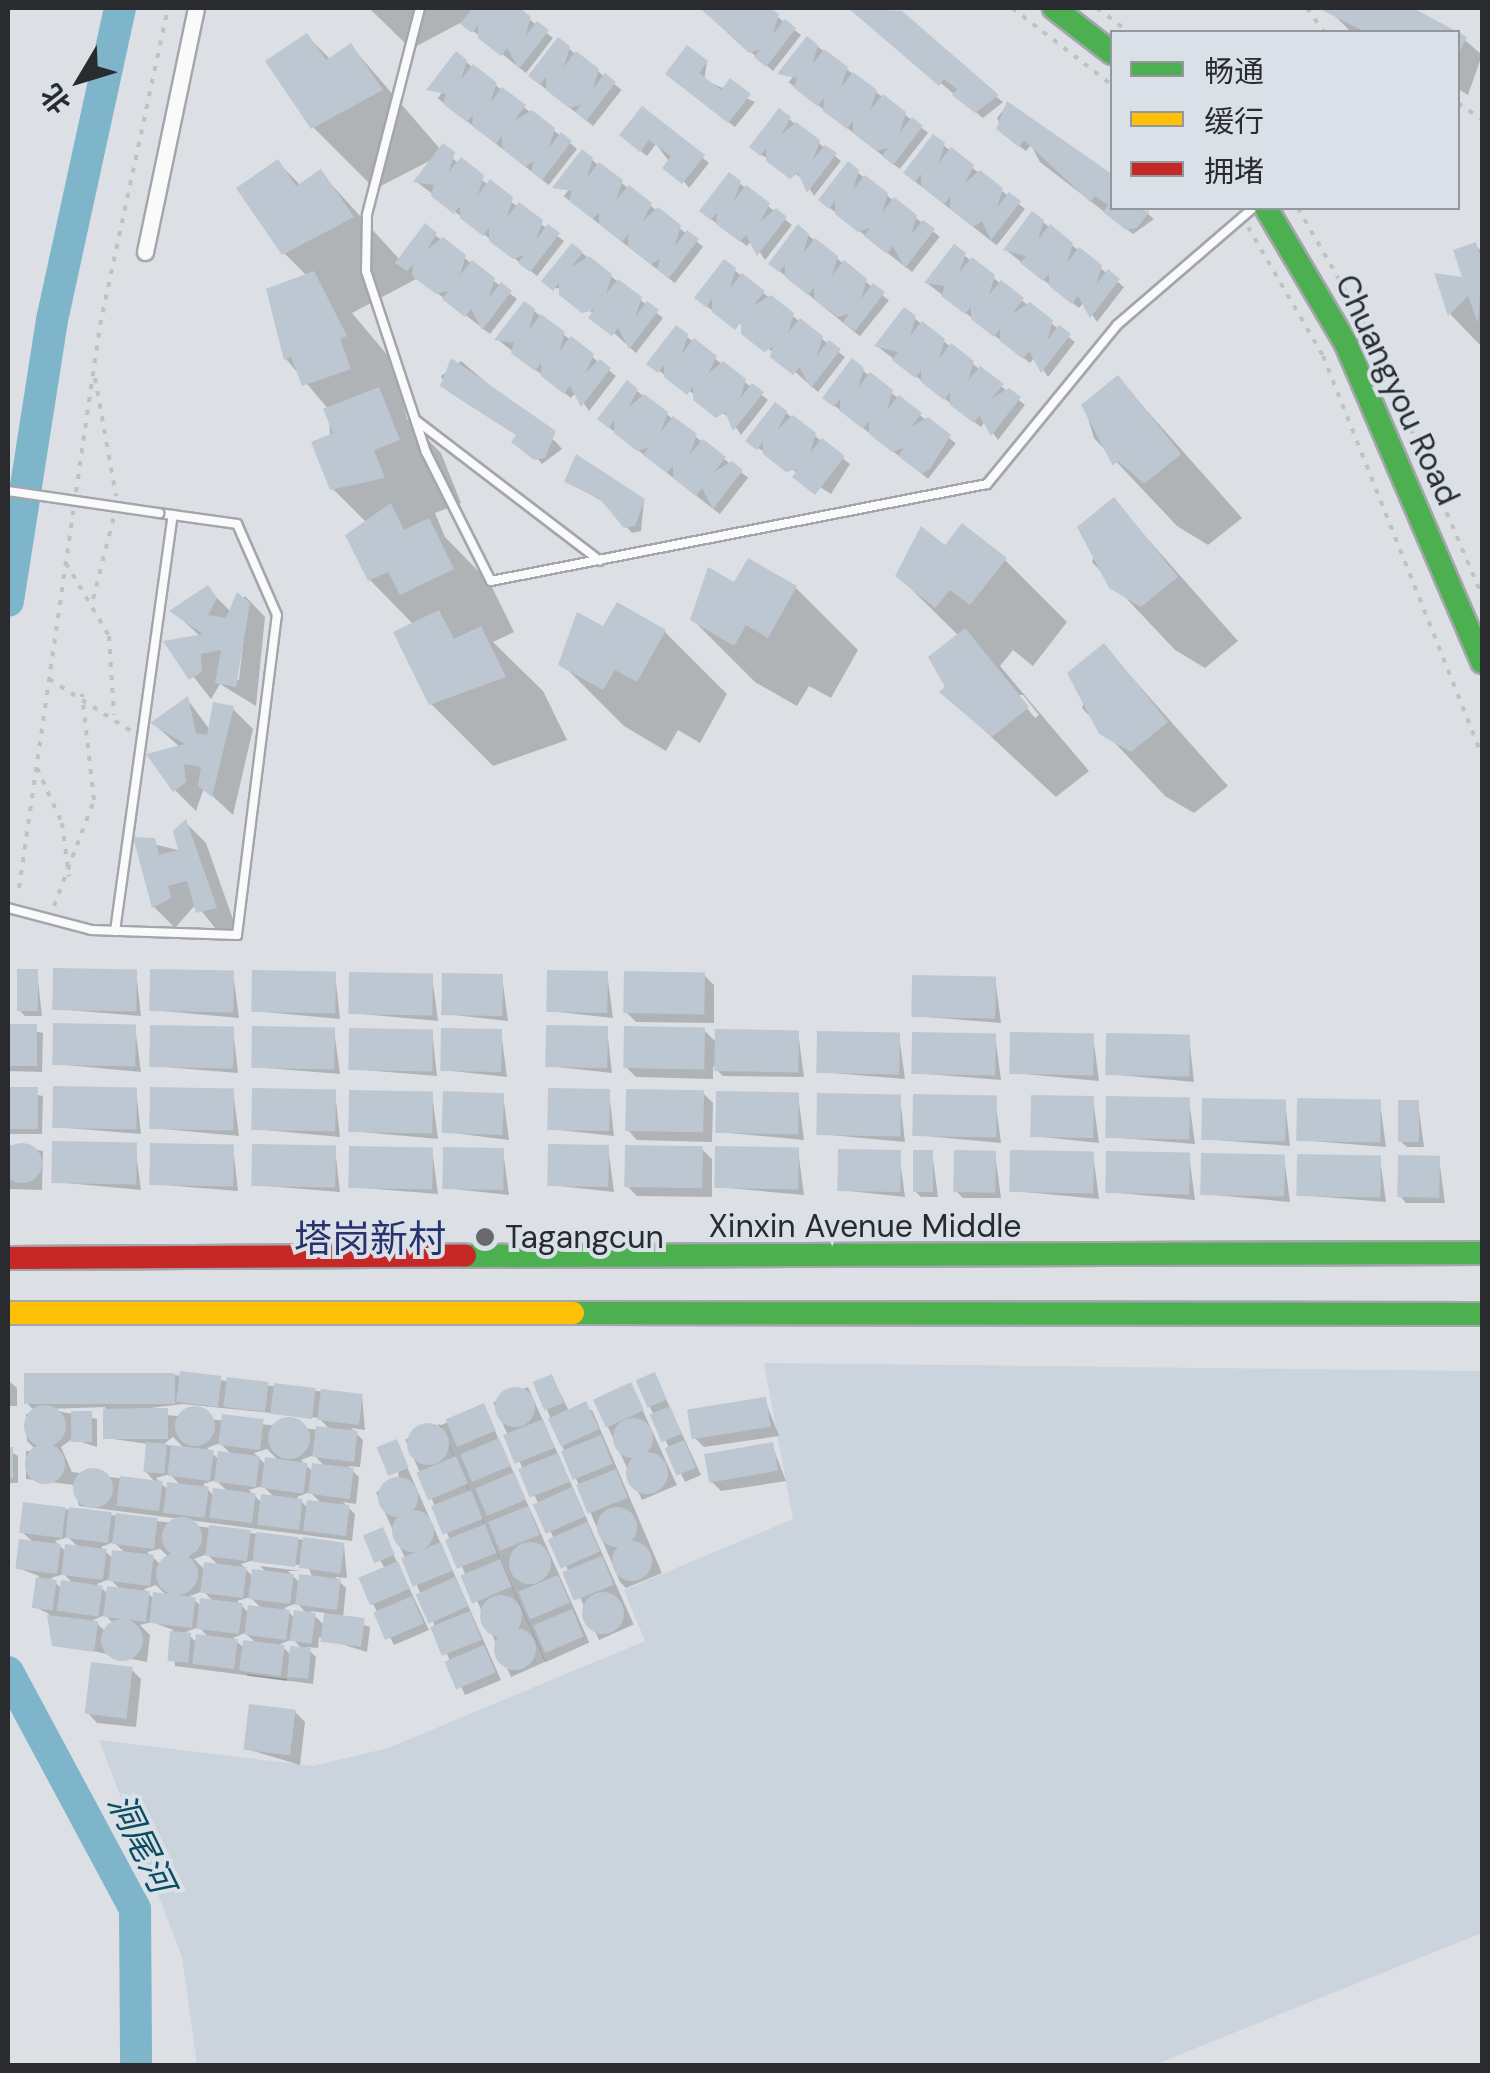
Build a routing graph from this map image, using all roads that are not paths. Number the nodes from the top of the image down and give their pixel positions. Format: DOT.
graph roads {
  1 [pos="196,8"];
  2 [pos="420,8"];
  3 [pos="1054,8"];
  4 [pos="1110,51"];
  5 [pos="1251,210"];
  6 [pos="1267,210"];
  7 [pos="146,252"];
  8 [pos="414,419"];
  9 [pos="8,491"];
  10 [pos="173,516"];
  11 [pos="600,561"];
  12 [pos="1482,662"];
  13 [pos="8,908"];
  14 [pos="115,931"];
  15 [pos="1482,1253"];
  16 [pos="8,1258"];
  17 [pos="8,1313"];
  18 [pos="1482,1314"];
  1 -- 7 [label="street"];
  2 -- 8 [label="lane"];
  3 -- 4 [label="main road"];
  5 -- 11 [label="lane"];
  6 -- 12 [label="main road, Chuangyou Road"];
  8 -- 11 [label="lane"];
  8 -- 11 [label="lane"];
  9 -- 10 [label="lane, bridge"];
  10 -- 14 [label="lane"];
  10 -- 14 [label="lane"];
  13 -- 14 [label="lane"];
  15 -- 16 [label="main road, Xinxin Avenue Middle"];
  17 -- 18 [label="main road"];
}
